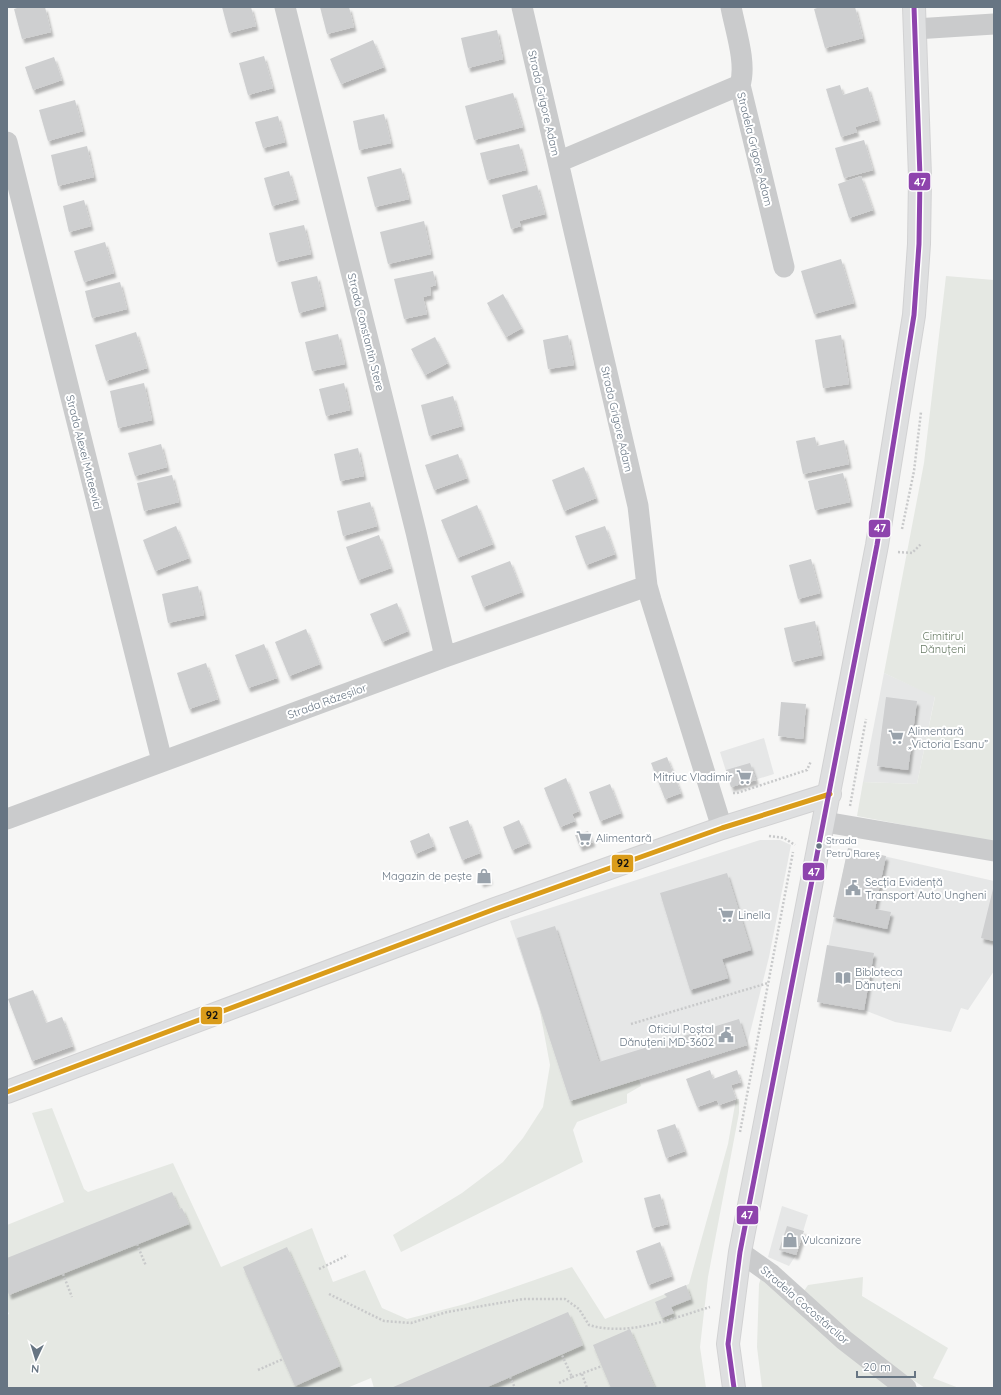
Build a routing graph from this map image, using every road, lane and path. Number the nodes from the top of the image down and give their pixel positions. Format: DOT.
graph roads {
  1 [pos="285,7"];
  2 [pos="522,7"];
  3 [pos="731,7"];
  4 [pos="914,7"];
  5 [pos="994,24"];
  6 [pos="915,28"];
  7 [pos="740,85"];
  8 [pos="7,142"];
  9 [pos="558,162"];
  10 [pos="784,267"];
  11 [pos="921,544"];
  12 [pos="898,552"];
  13 [pos="647,586"];
  14 [pos="445,657"];
  15 [pos="162,761"];
  16 [pos="811,761"];
  17 [pos="732,793"];
  18 [pos="830,794"];
  19 [pos="7,819"];
  20 [pos="825,822"];
  21 [pos="722,828"];
  22 [pos="994,851"];
  23 [pos="768,982"];
  24 [pos="631,1024"];
  25 [pos="7,1092"];
  26 [pos="137,1244"];
  27 [pos="740,1252"];
  28 [pos="348,1255"];
  29 [pos="146,1266"];
  30 [pos="319,1269"];
  31 [pos="63,1274"];
  32 [pos="329,1294"];
  33 [pos="72,1297"];
  34 [pos="710,1307"];
  35 [pos="562,1355"];
  36 [pos="283,1359"];
  37 [pos="602,1366"];
  38 [pos="258,1370"];
  39 [pos="582,1374"];
  40 [pos="510,1377"];
  41 [pos="572,1377"];
  42 [pos="559,1383"];
  43 [pos="515,1388"];
  44 [pos="587,1388"];
  45 [pos="734,1388"];
  46 [pos="906,1388"];
  1 -- 14 [label="street, Strada Constantin Stere"];
  2 -- 9 [label="street, Strada Grigore Adam"];
  3 -- 7 [label="street, Stradela Grigore Adam"];
  4 -- 6 [label="main road"];
  5 -- 6 [label="street"];
  6 -- 18 [label="main road"];
  7 -- 9 [label="street"];
  7 -- 10 [label="street, Stradela Grigore Adam"];
  8 -- 15 [label="street, Strada Alexei Mateevici"];
  9 -- 13 [label="street, Strada Grigore Adam"];
  11 -- 12 [label="path"];
  13 -- 14 [label="street, Strada Răzeşilor"];
  13 -- 21 [label="street, Strada Grigore Adam"];
  14 -- 15 [label="street, Strada Răzeşilor"];
  15 -- 19 [label="street, Strada Răzeşilor"];
  16 -- 17 [label="path"];
  18 -- 20 [label="main road"];
  18 -- 21 [label="main road"];
  20 -- 22 [label="street"];
  20 -- 27 [label="main road"];
  21 -- 25 [label="main road"];
  23 -- 24 [label="path"];
  26 -- 29 [label="path"];
  27 -- 45 [label="main road"];
  27 -- 46 [label="street, Stradela Cocostârcilor"];
  28 -- 30 [label="path"];
  31 -- 33 [label="path"];
  32 -- 34 [label="path"];
  35 -- 41 [label="path"];
  36 -- 38 [label="path"];
  37 -- 39 [label="path"];
  39 -- 41 [label="path"];
  39 -- 44 [label="path"];
  40 -- 43 [label="path"];
  41 -- 42 [label="path"];
}
